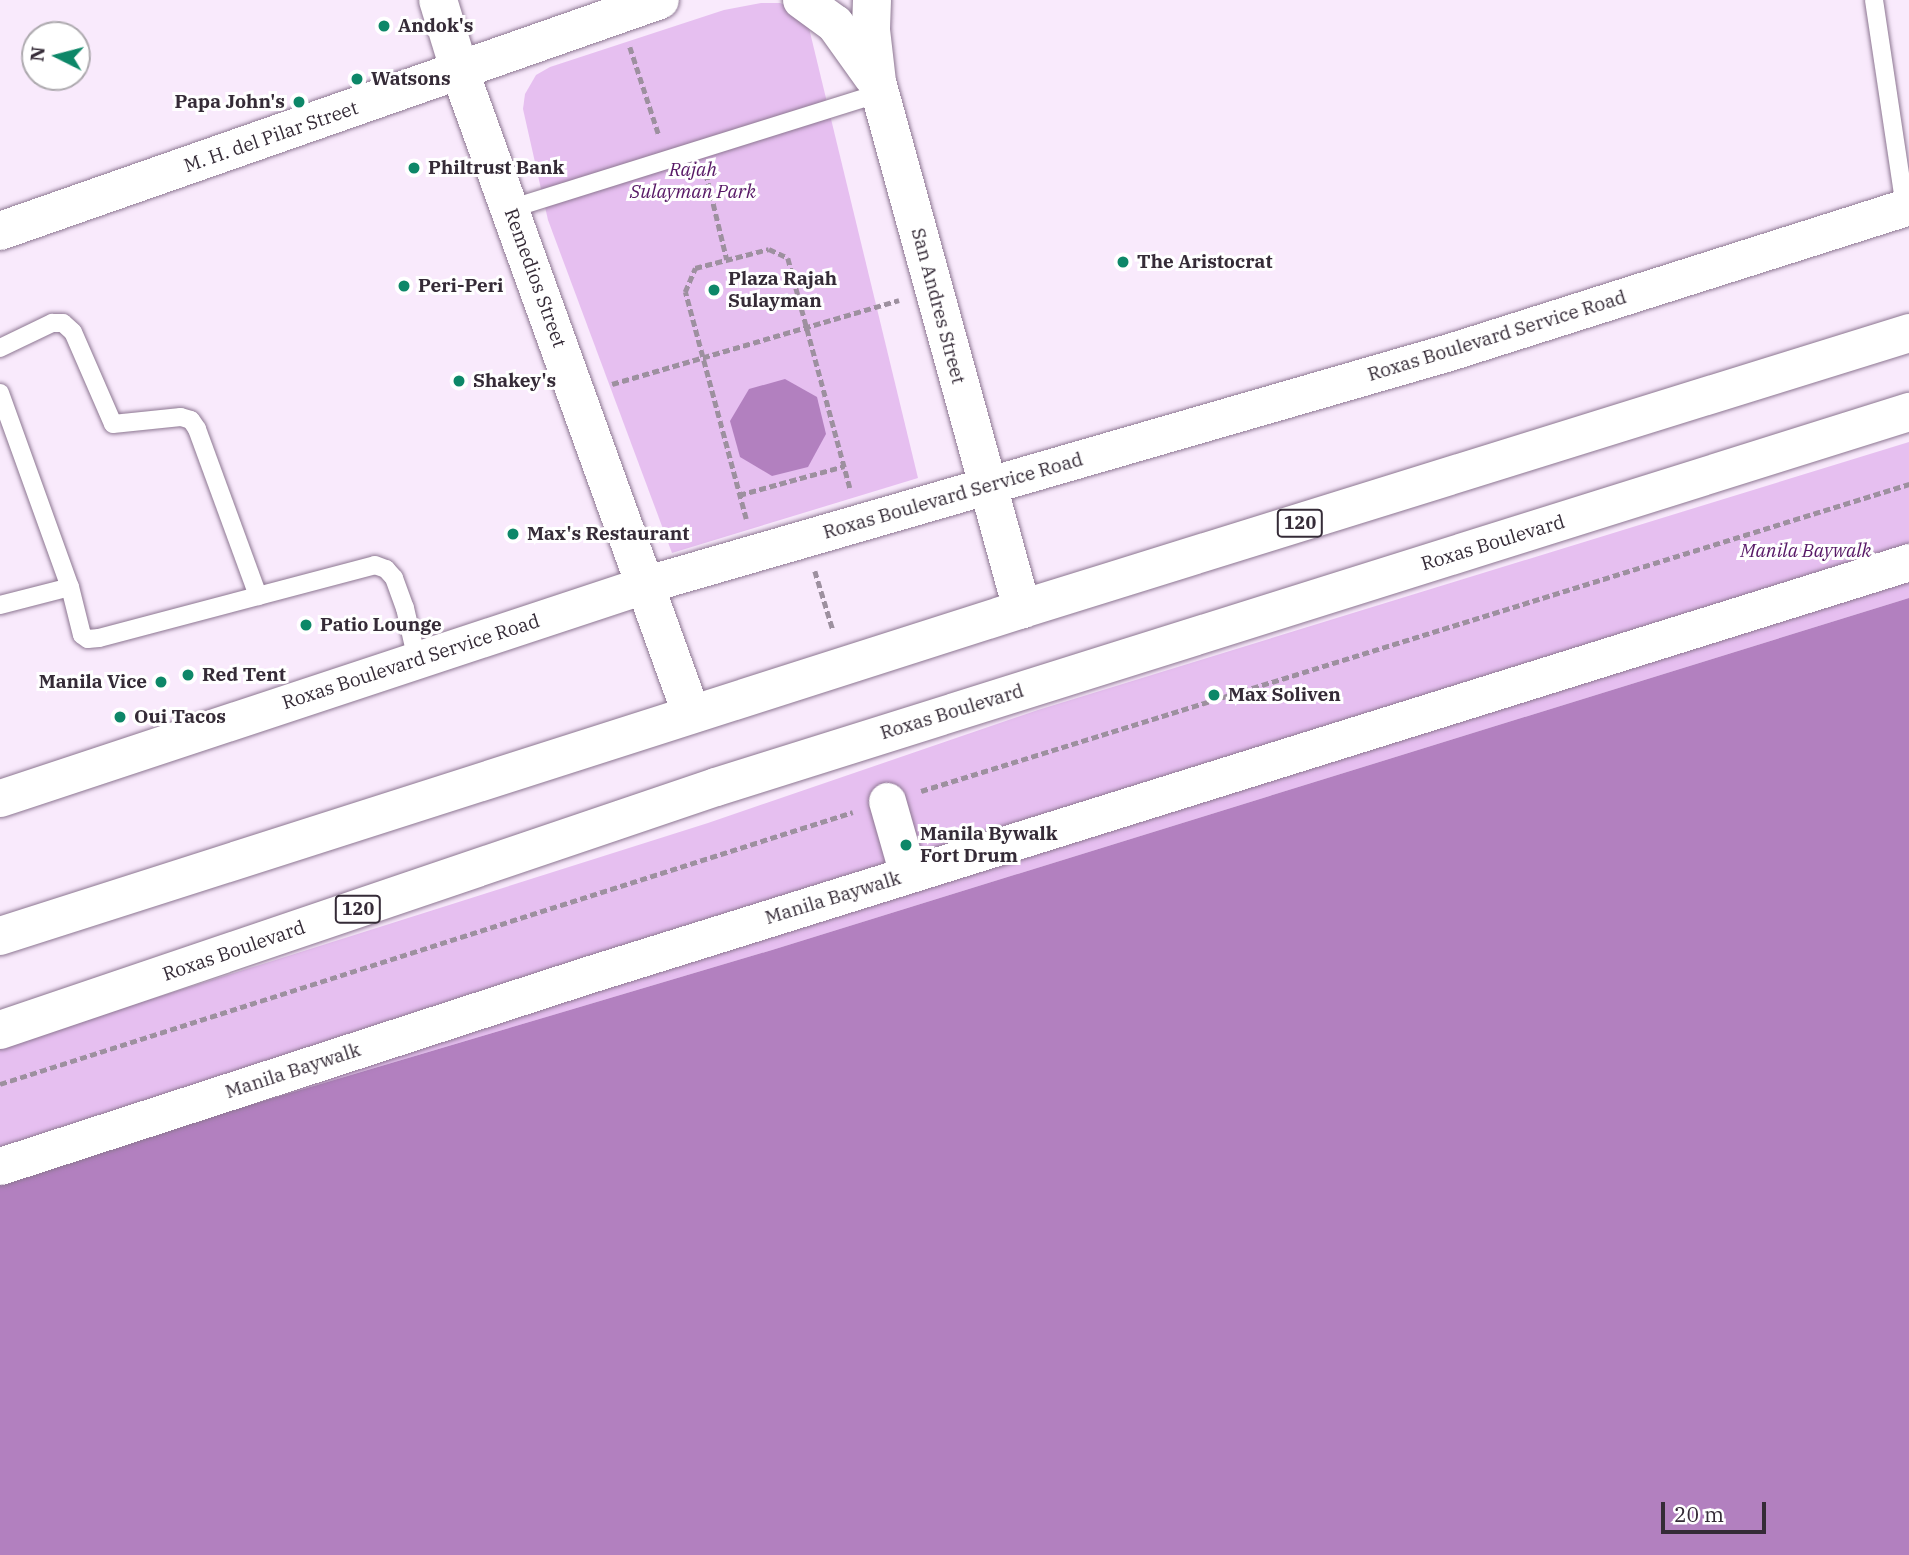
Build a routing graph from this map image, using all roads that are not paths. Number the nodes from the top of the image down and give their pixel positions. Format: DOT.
graph roads {
  1 [pos="438,0"];
  2 [pos="658,0"];
  3 [pos="802,0"];
  4 [pos="872,0"];
  5 [pos="1874,0"];
  6 [pos="460,72"];
  7 [pos="879,88"];
  8 [pos="1907,207"];
  9 [pos="510,209"];
  10 [pos="0,231"];
  11 [pos="1909,333"];
  12 [pos="0,348"];
  13 [pos="0,393"];
  14 [pos="1909,412"];
  15 [pos="987,486"];
  16 [pos="1909,562"];
  17 [pos="647,584"];
  18 [pos="71,587"];
  19 [pos="258,596"];
  20 [pos="0,605"];
  21 [pos="1022,609"];
  22 [pos="417,660"];
  23 [pos="691,713"];
  24 [pos="0,798"];
  25 [pos="887,801"];
  26 [pos="908,874"];
  27 [pos="0,936"];
  28 [pos="0,1030"];
  29 [pos="0,1166"];
  1 -- 6 [label="main road, Remedios Street"];
  2 -- 6 [label="main road, M. H. del Pilar Street"];
  3 -- 7 [label="main road"];
  4 -- 7 [label="main road, San Andres Street"];
  5 -- 8 [label="lane"];
  6 -- 9 [label="main road, Remedios Street"];
  6 -- 10 [label="main road, M. H. del Pilar Street"];
  7 -- 9 [label="lane"];
  7 -- 15 [label="main road, San Andres Street"];
  8 -- 15 [label="street, Roxas Boulevard Service Road"];
  9 -- 17 [label="main road, Remedios Street"];
  11 -- 21 [label="main road, 120"];
  12 -- 19 [label="lane"];
  13 -- 18 [label="lane"];
  14 -- 28 [label="main road, Roxas Boulevard / 120"];
  15 -- 17 [label="street, Roxas Boulevard Service Road"];
  15 -- 21 [label="main road, San Andres Street"];
  16 -- 26 [label="street, Manila Baywalk"];
  17 -- 22 [label="street, Roxas Boulevard Service Road"];
  17 -- 23 [label="main road, Remedios Street"];
  18 -- 19 [label="lane"];
  18 -- 20 [label="lane"];
  19 -- 22 [label="lane"];
  21 -- 23 [label="main road, 120"];
  22 -- 24 [label="street, Roxas Boulevard Service Road"];
  23 -- 27 [label="main road, 120"];
  25 -- 26 [label="street"];
  26 -- 29 [label="street, Manila Baywalk"];
}
